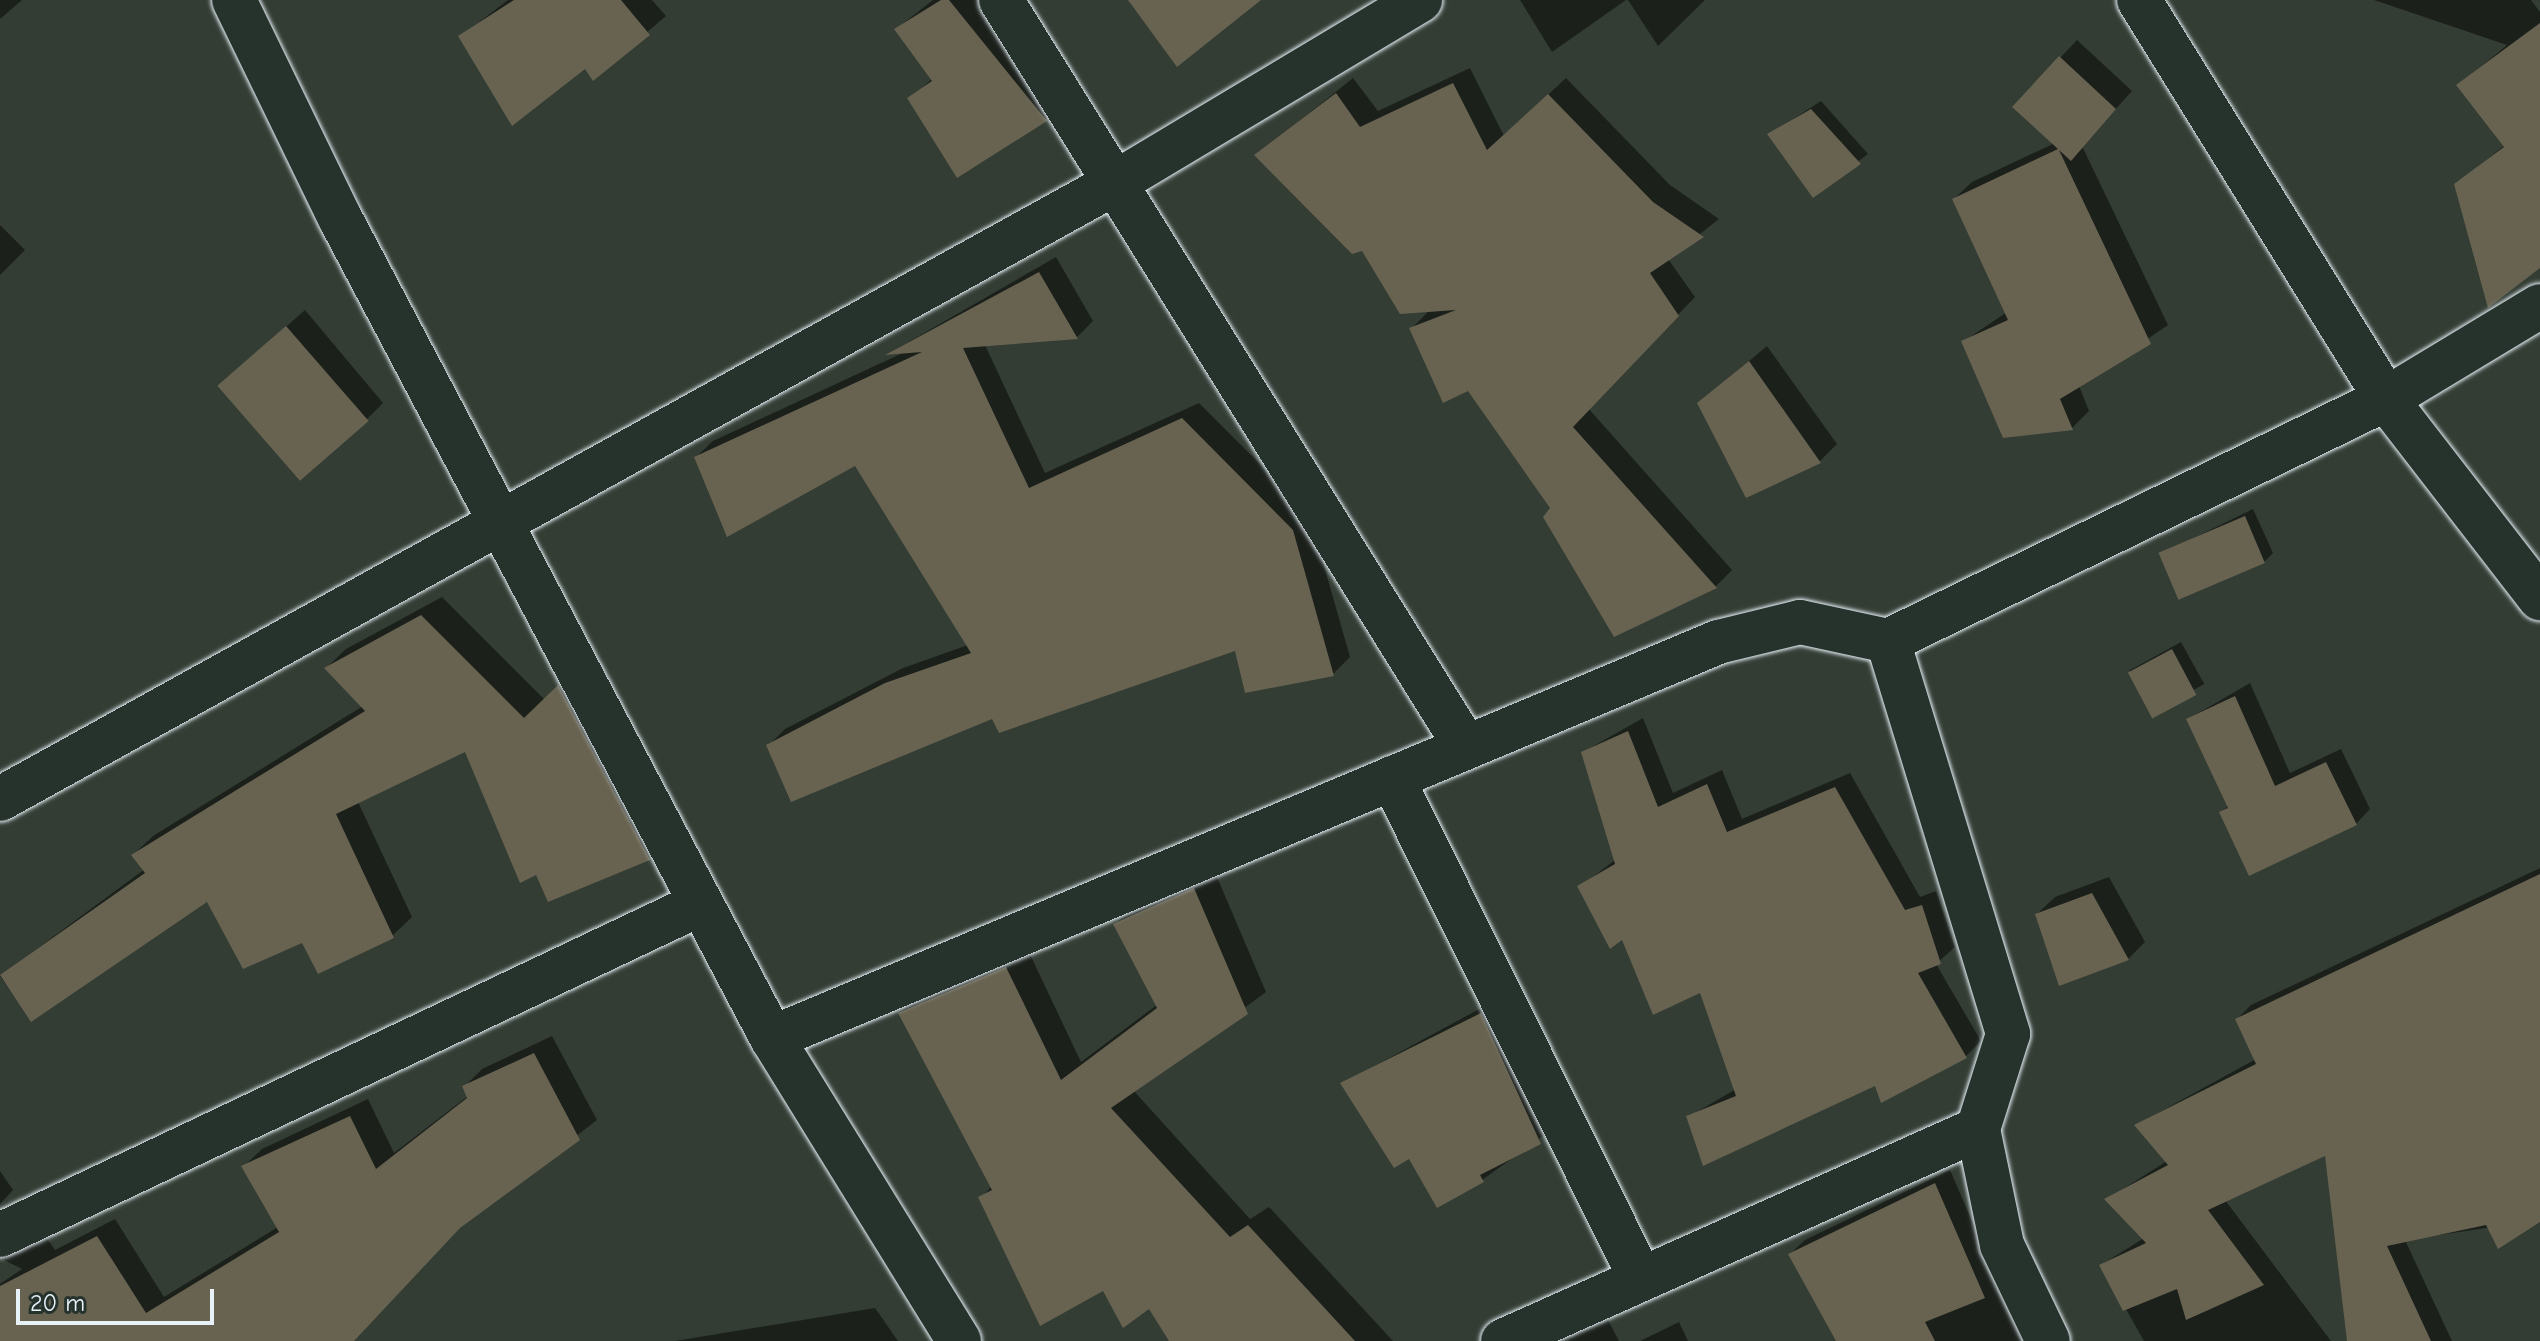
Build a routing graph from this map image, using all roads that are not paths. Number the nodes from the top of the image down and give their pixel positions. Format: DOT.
graph roads {
  1 [pos="234,0"];
  2 [pos="1001,0"];
  3 [pos="1420,0"];
  4 [pos="2139,0"];
  5 [pos="1113,184"];
  6 [pos="2540,306"];
  7 [pos="2386,399"];
  8 [pos="501,522"];
  9 [pos="2540,598"];
  10 [pos="1888,641"];
  11 [pos="1466,747"];
  12 [pos="1392,778"];
  13 [pos="0,799"];
  14 [pos="700,904"];
  15 [pos="772,1038"];
  16 [pos="1978,1129"];
  17 [pos="0,1235"];
  18 [pos="1640,1277"];
  19 [pos="959,1341"];
  20 [pos="1503,1341"];
  21 [pos="2048,1341"];
  1 -- 8 [label="street"];
  2 -- 5 [label="street"];
  3 -- 5 [label="street"];
  4 -- 7 [label="street"];
  5 -- 8 [label="street"];
  5 -- 11 [label="street"];
  6 -- 7 [label="street"];
  7 -- 9 [label="street"];
  7 -- 10 [label="street"];
  8 -- 13 [label="street"];
  8 -- 14 [label="street"];
  10 -- 11 [label="street"];
  10 -- 16 [label="street"];
  11 -- 12 [label="street"];
  12 -- 15 [label="street"];
  12 -- 18 [label="street"];
  14 -- 15 [label="street"];
  14 -- 17 [label="street"];
  15 -- 19 [label="street"];
  16 -- 18 [label="street"];
  16 -- 21 [label="street"];
  18 -- 20 [label="street"];
}
